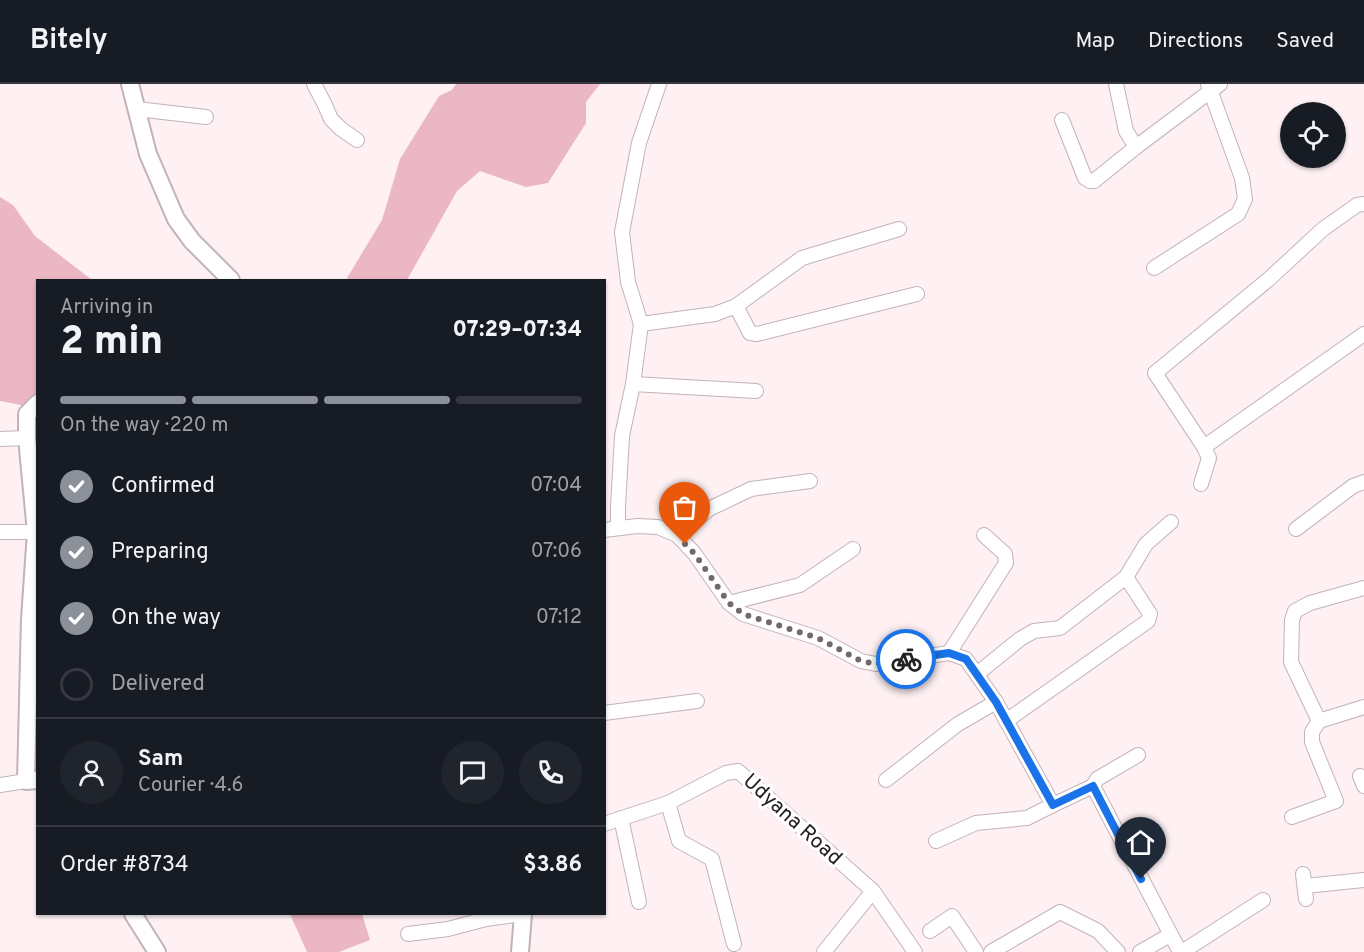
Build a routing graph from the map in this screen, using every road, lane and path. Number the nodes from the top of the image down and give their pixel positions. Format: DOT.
graph roads {
  1 [pos="130,84"];
  2 [pos="314,84"];
  3 [pos="659,84"];
  4 [pos="1116,84"];
  5 [pos="1213,86"];
  6 [pos="136,109"];
  7 [pos="206,117"];
  8 [pos="1062,120"];
  9 [pos="357,140"];
  10 [pos="1136,147"];
  11 [pos="1364,204"];
  12 [pos="899,229"];
  13 [pos="1154,267"];
  14 [pos="230,279"];
  15 [pos="917,294"];
  16 [pos="736,306"];
  17 [pos="640,324"];
  18 [pos="1364,334"];
  19 [pos="633,384"];
  20 [pos="756,391"];
  21 [pos="36,405"];
  22 [pos="27,438"];
  23 [pos="0,439"];
  24 [pos="1204,447"];
  25 [pos="810,481"];
  26 [pos="1364,482"];
  27 [pos="1201,484"];
  28 [pos="1171,522"];
  29 [pos="611,529"];
  30 [pos="1296,529"];
  31 [pos="0,532"];
  32 [pos="36,532"];
  33 [pos="676,535"];
  34 [pos="984,535"];
  35 [pos="853,549"];
  36 [pos="1126,577"];
  37 [pos="1364,588"];
  38 [pos="729,603"];
  39 [pos="34,619"];
  40 [pos="949,653"];
  41 [pos="33,670"];
  42 [pos="977,675"];
  43 [pos="697,701"];
  44 [pos="996,702"];
  45 [pos="1364,707"];
  46 [pos="606,713"];
  47 [pos="1319,721"];
  48 [pos="1006,722"];
  49 [pos="1138,755"];
  50 [pos="886,780"];
  51 [pos="32,781"];
  52 [pos="0,784"];
  53 [pos="1093,786"];
  54 [pos="668,803"];
  55 [pos="1053,805"];
  56 [pos="1292,817"];
  57 [pos="621,818"];
  58 [pos="606,823"];
  59 [pos="936,841"];
  60 [pos="1364,880"];
  61 [pos="1305,886"];
  62 [pos="873,891"];
  63 [pos="1263,900"];
  64 [pos="639,902"];
  65 [pos="134,915"];
  66 [pos="516,915"];
  67 [pos="523,915"];
  68 [pos="930,931"];
  69 [pos="408,934"];
  70 [pos="1170,935"];
  71 [pos="734,944"];
  72 [pos="157,952"];
  73 [pos="520,952"];
  74 [pos="824,952"];
  75 [pos="915,952"];
  76 [pos="976,952"];
  77 [pos="991,952"];
  78 [pos="1118,952"];
  79 [pos="1140,952"];
  80 [pos="1181,952"];
  1 -- 6 [label="street"];
  2 -- 9 [label="street"];
  3 -- 17 [label="street"];
  4 -- 10 [label="street"];
  5 -- 10 [label="street"];
  5 -- 13 [label="street"];
  6 -- 7 [label="street"];
  6 -- 14 [label="street"];
  8 -- 10 [label="street"];
  11 -- 24 [label="street"];
  12 -- 16 [label="street"];
  15 -- 16 [label="street"];
  16 -- 17 [label="street"];
  17 -- 19 [label="street"];
  18 -- 24 [label="street"];
  19 -- 20 [label="street"];
  19 -- 29 [label="street"];
  21 -- 22 [label="street"];
  22 -- 23 [label="street"];
  22 -- 32 [label="street"];
  24 -- 27 [label="street"];
  25 -- 33 [label="street"];
  26 -- 30 [label="street"];
  28 -- 36 [label="street"];
  29 -- 33 [label="street"];
  31 -- 32 [label="street"];
  32 -- 39 [label="street"];
  33 -- 38 [label="street"];
  34 -- 40 [label="street"];
  35 -- 38 [label="street"];
  36 -- 42 [label="street"];
  36 -- 48 [label="street"];
  37 -- 47 [label="street"];
  38 -- 40 [label="street"];
  39 -- 41 [label="street"];
  40 -- 42 [label="street"];
  41 -- 51 [label="street"];
  42 -- 44 [label="street"];
  43 -- 46 [label="street"];
  44 -- 48 [label="street"];
  44 -- 50 [label="street"];
  45 -- 47 [label="street"];
  47 -- 56 [label="street"];
  48 -- 55 [label="street"];
  49 -- 53 [label="street"];
  51 -- 52 [label="street"];
  53 -- 55 [label="street"];
  53 -- 70 [label="street"];
  54 -- 57 [label="street, Udyana Road"];
  54 -- 62 [label="street, Udyana Road"];
  54 -- 71 [label="street"];
  55 -- 59 [label="street"];
  57 -- 58 [label="street, Udyana Road"];
  57 -- 64 [label="street"];
  60 -- 61 [label="street"];
  62 -- 74 [label="street"];
  62 -- 75 [label="street, Udyana Road"];
  63 -- 80 [label="street"];
  65 -- 72 [label="street"];
  66 -- 69 [label="street"];
  67 -- 73 [label="street"];
  68 -- 76 [label="street"];
  70 -- 79 [label="street"];
  70 -- 80 [label="street"];
  77 -- 78 [label="street"];
}
